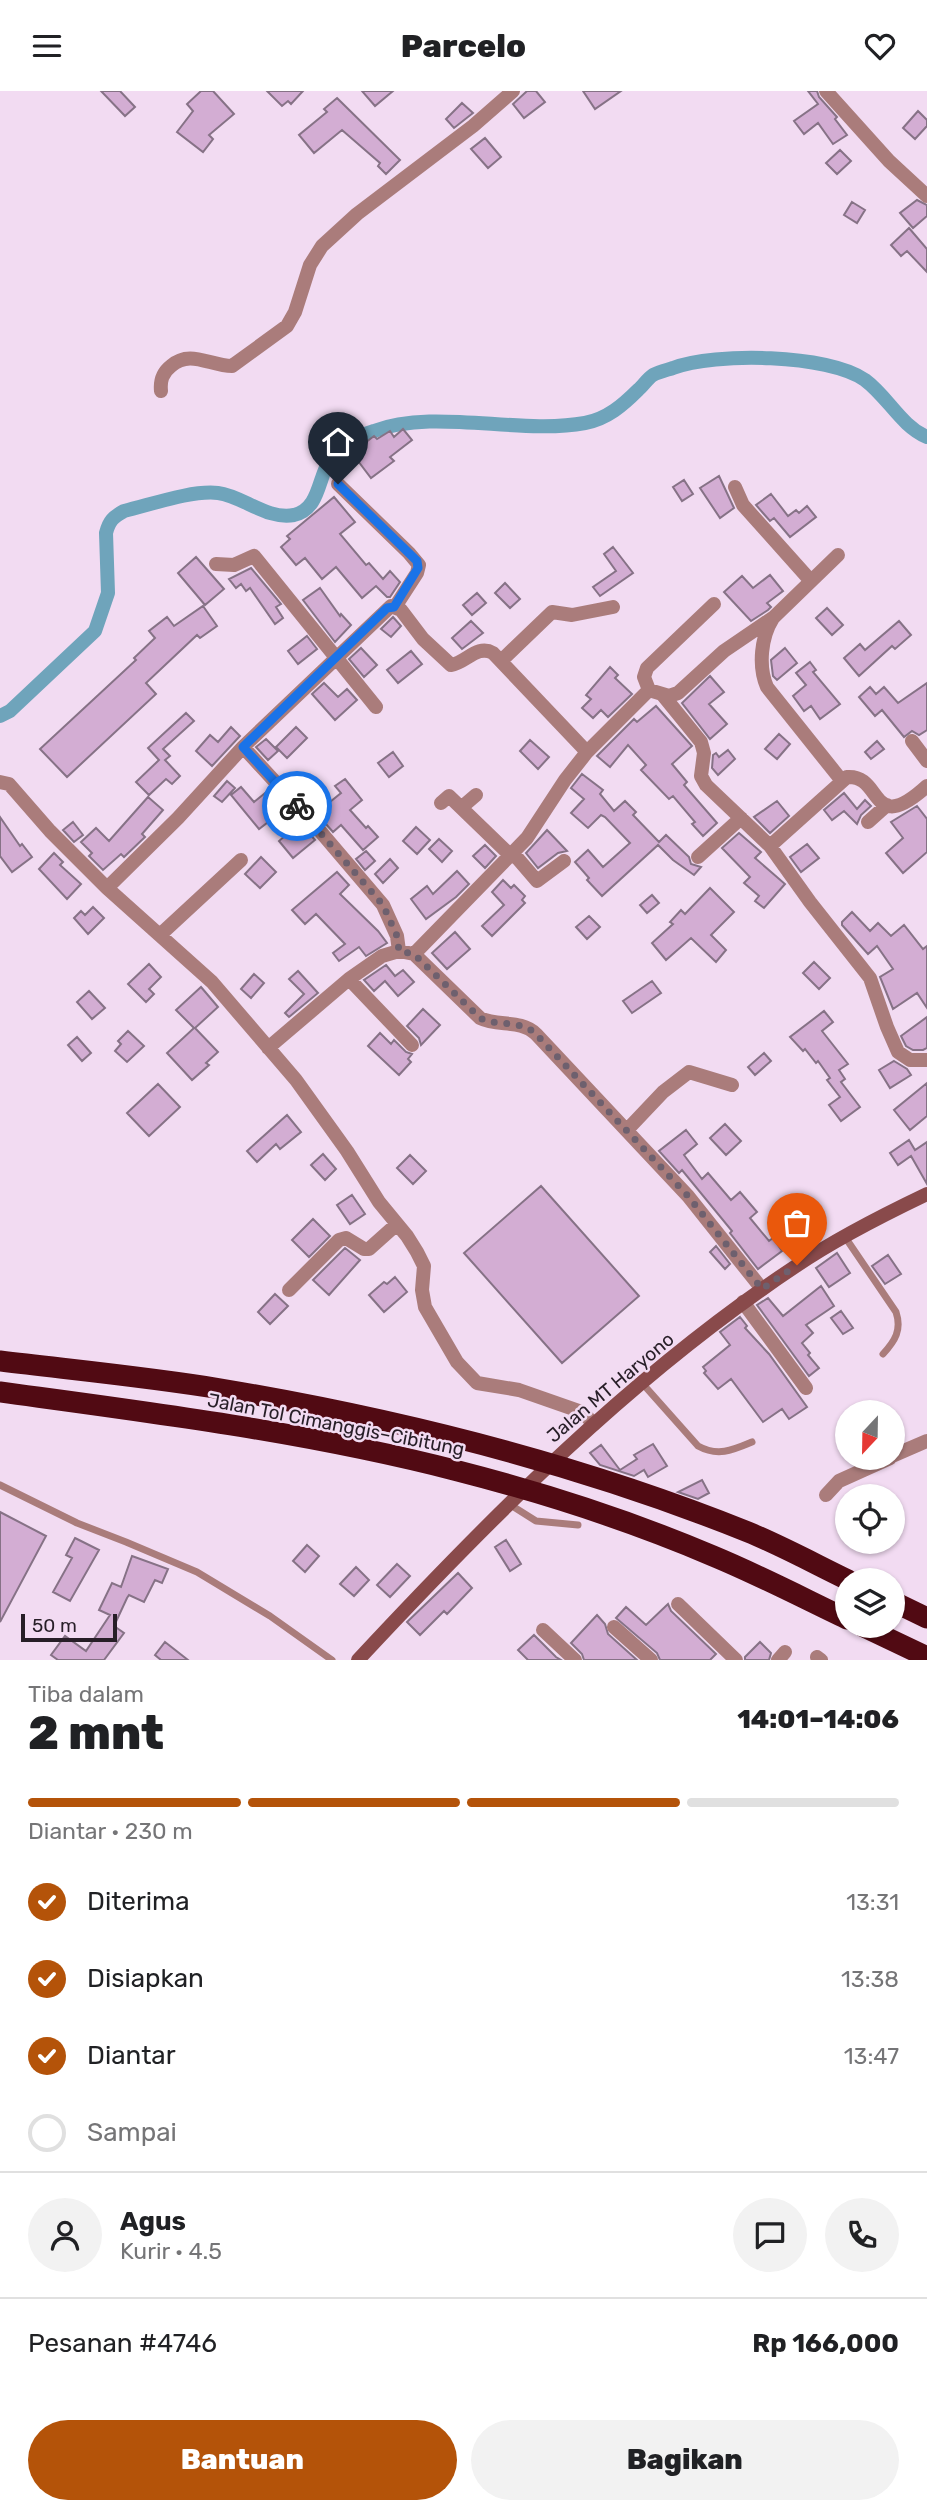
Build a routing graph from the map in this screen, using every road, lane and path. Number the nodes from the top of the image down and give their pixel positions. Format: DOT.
graph roads {
  1 [pos="513,91"];
  2 [pos="834,94"];
  3 [pos="927,196"];
  4 [pos="160,391"];
  5 [pos="338,484"];
  6 [pos="735,488"];
  7 [pos="838,555"];
  8 [pos="216,564"];
  9 [pos="810,580"];
  10 [pos="714,604"];
  11 [pos="394,607"];
  12 [pos="613,607"];
  13 [pos="774,617"];
  14 [pos="337,658"];
  15 [pos="502,660"];
  16 [pos="655,692"];
  17 [pos="376,707"];
  18 [pos="912,741"];
  19 [pos="243,747"];
  20 [pos="587,752"];
  21 [pos="927,761"];
  22 [pos="842,781"];
  23 [pos="0,782"];
  24 [pos="927,786"];
  25 [pos="476,795"];
  26 [pos="441,803"];
  27 [pos="887,805"];
  28 [pos="462,807"];
  29 [pos="741,818"];
  30 [pos="868,822"];
  31 [pos="770,846"];
  32 [pos="512,854"];
  33 [pos="698,857"];
  34 [pos="241,860"];
  35 [pos="564,861"];
  36 [pos="107,888"];
  37 [pos="161,934"];
  38 [pos="399,951"];
  39 [pos="414,954"];
  40 [pos="349,979"];
  41 [pos="412,1045"];
  42 [pos="268,1048"];
  43 [pos="927,1060"];
  44 [pos="732,1085"];
  45 [pos="626,1130"];
  46 [pos="927,1194"];
  47 [pos="397,1224"];
  48 [pos="845,1237"];
  49 [pos="762,1289"];
  50 [pos="289,1290"];
  51 [pos="743,1302"];
  52 [pos="883,1354"];
  53 [pos="0,1361"];
  54 [pos="642,1383"];
  55 [pos="806,1388"];
  56 [pos="0,1391"];
  57 [pos="594,1424"];
  58 [pos="927,1441"];
  59 [pos="752,1442"];
  60 [pos="905,1451"];
  61 [pos="863,1470"];
  62 [pos="0,1485"];
  63 [pos="826,1495"];
  64 [pos="509,1504"];
  65 [pos="578,1525"];
  66 [pos="835,1574"];
  67 [pos="677,1604"];
  68 [pos="905,1607"];
  69 [pos="835,1613"];
  70 [pos="927,1618"];
  71 [pos="614,1626"];
  72 [pos="543,1630"];
  73 [pos="887,1638"];
  74 [pos="927,1657"];
  75 [pos="332,1660"];
  76 [pos="359,1660"];
  77 [pos="575,1660"];
  78 [pos="651,1660"];
  79 [pos="736,1660"];
  1 -- 4 [label="street"];
  2 -- 3 [label="street"];
  5 -- 11 [label="street"];
  6 -- 9 [label="street"];
  7 -- 9 [label="street"];
  8 -- 14 [label="street"];
  9 -- 13 [label="street"];
  10 -- 16 [label="street"];
  11 -- 14 [label="street"];
  11 -- 15 [label="street"];
  12 -- 15 [label="street"];
  13 -- 16 [label="street"];
  13 -- 22 [label="street"];
  14 -- 17 [label="street"];
  14 -- 19 [label="street"];
  15 -- 20 [label="street"];
  16 -- 20 [label="street"];
  16 -- 29 [label="street"];
  18 -- 21 [label="street"];
  19 -- 36 [label="street"];
  19 -- 38 [label="street"];
  20 -- 32 [label="street"];
  22 -- 27 [label="street"];
  22 -- 31 [label="street"];
  23 -- 36 [label="street"];
  24 -- 27 [label="street"];
  25 -- 28 [label="street"];
  26 -- 28 [label="street"];
  27 -- 30 [label="street"];
  28 -- 32 [label="street"];
  29 -- 31 [label="street"];
  29 -- 33 [label="street"];
  31 -- 43 [label="street"];
  32 -- 35 [label="street"];
  32 -- 39 [label="street"];
  34 -- 37 [label="street"];
  36 -- 37 [label="street"];
  37 -- 42 [label="street"];
  38 -- 39 [label="street"];
  38 -- 40 [label="street"];
  39 -- 45 [label="street"];
  40 -- 41 [label="street"];
  40 -- 42 [label="street"];
  42 -- 47 [label="street"];
  44 -- 45 [label="street"];
  45 -- 49 [label="street"];
  46 -- 48 [label="main road, Jalan MT Haryono"];
  47 -- 50 [label="street"];
  47 -- 57 [label="street"];
  48 -- 49 [label="main road, Jalan MT Haryono"];
  48 -- 52 [label="lane"];
  49 -- 51 [label="main road, Jalan MT Haryono"];
  51 -- 54 [label="main road, Jalan MT Haryono"];
  51 -- 55 [label="street"];
  53 -- 66 [label="highway, Jalan Tol Cimanggis–Cibitung"];
  54 -- 57 [label="main road, Jalan MT Haryono"];
  54 -- 59 [label="lane"];
  56 -- 69 [label="highway, Jalan Tol Cimanggis–Cibitung"];
  57 -- 64 [label="main road, Jalan MT Haryono"];
  58 -- 60 [label="street"];
  61 -- 63 [label="street"];
  62 -- 75 [label="lane"];
  64 -- 65 [label="lane"];
  64 -- 76 [label="main road, Jalan MT Haryono"];
  67 -- 79 [label="street"];
  68 -- 70 [label="highway"];
  71 -- 78 [label="street"];
  72 -- 77 [label="street"];
  73 -- 74 [label="highway"];
}
